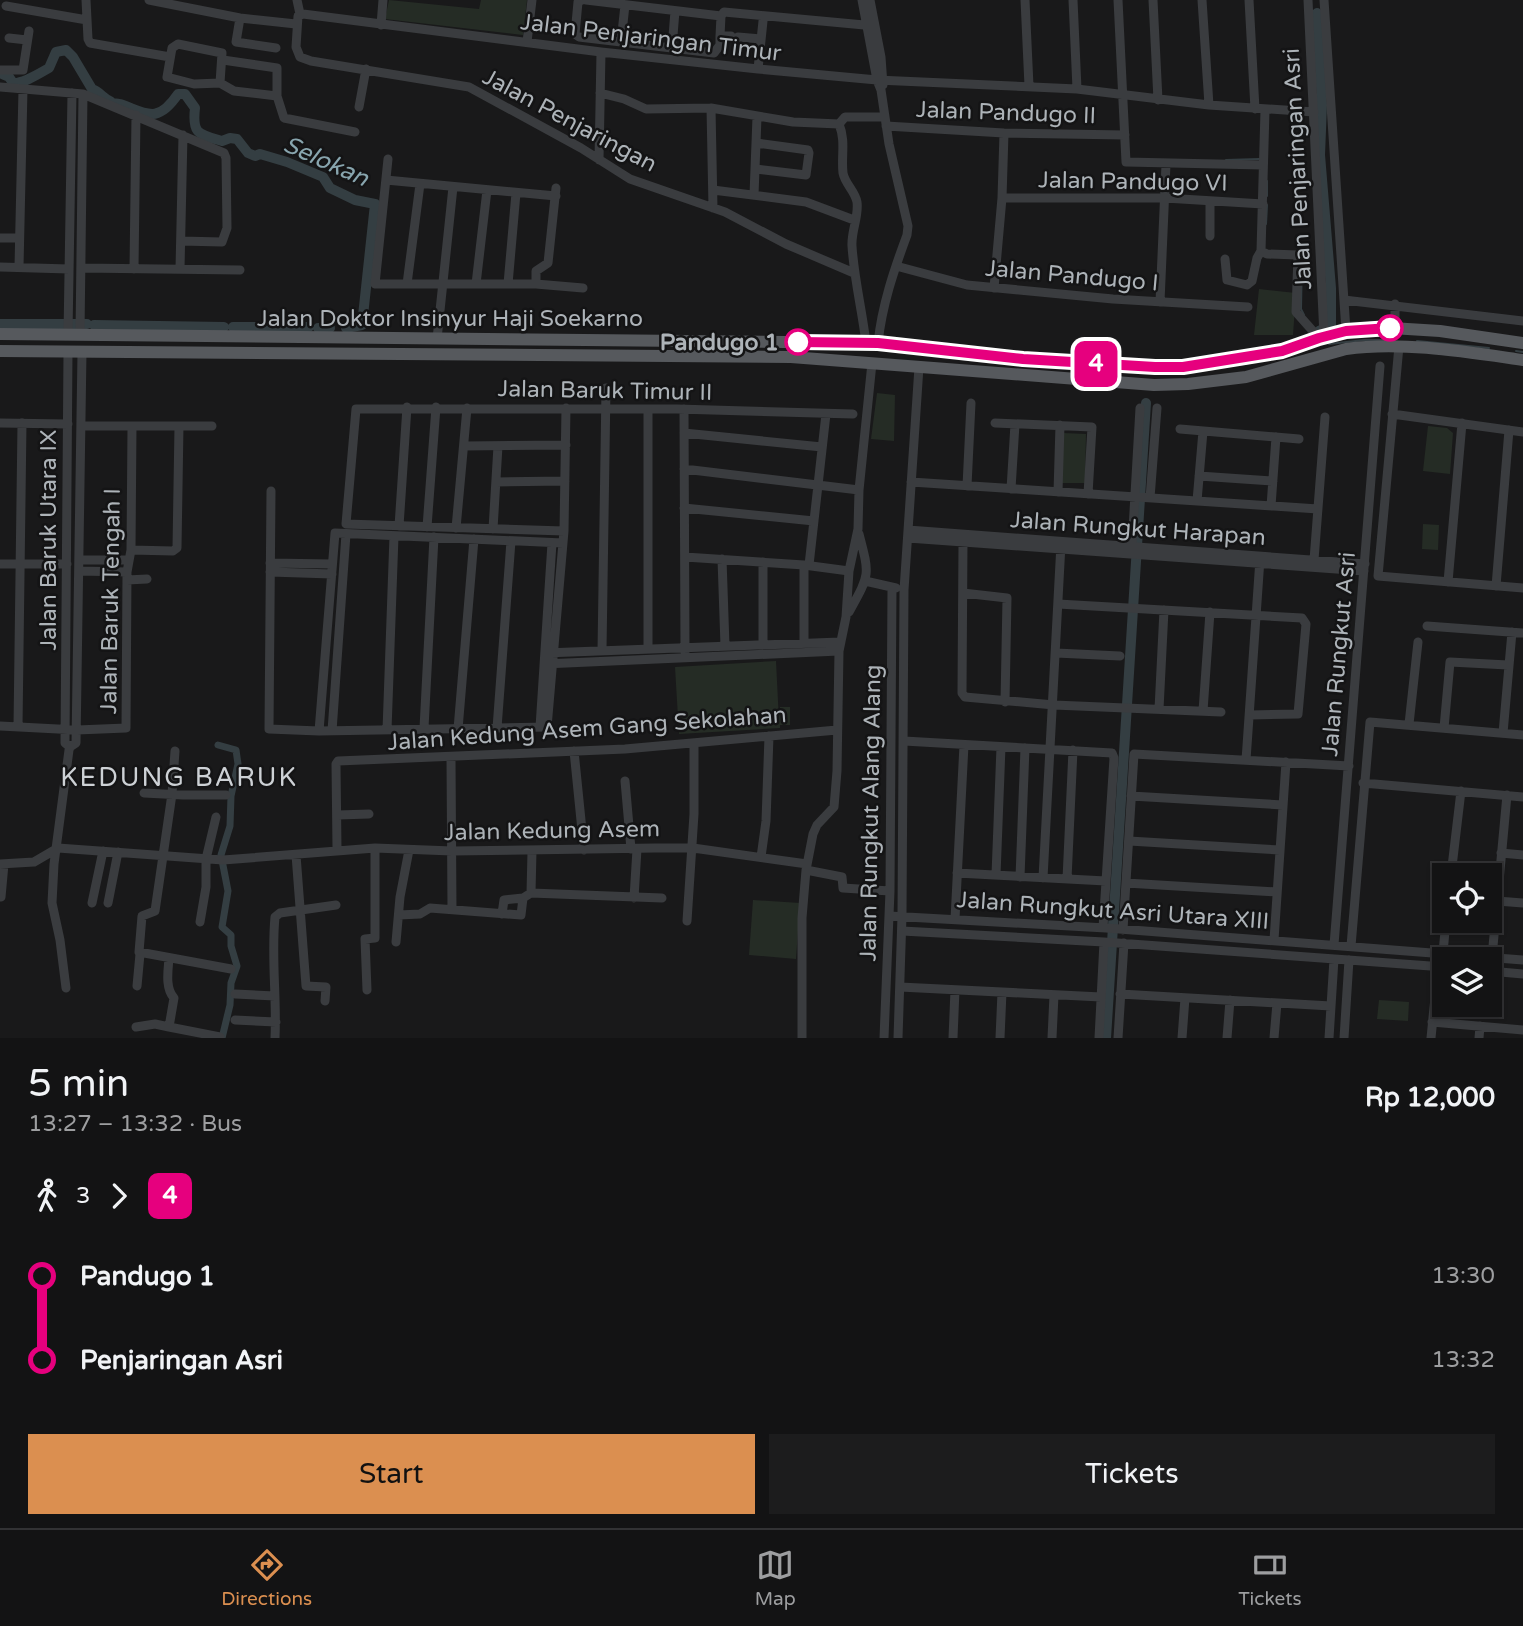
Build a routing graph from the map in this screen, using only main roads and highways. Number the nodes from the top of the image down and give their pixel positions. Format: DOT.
graph roads {
  1 [pos="0,334"];
  2 [pos="348,339"];
  3 [pos="370,339"];
  4 [pos="1495,339"];
  5 [pos="688,341"];
  6 [pos="712,342"];
  7 [pos="1519,342"];
  8 [pos="0,351"];
  9 [pos="346,353"];
  10 [pos="369,353"];
  11 [pos="689,356"];
  12 [pos="712,356"];
  13 [pos="1490,356"];
  14 [pos="1518,359"];
  15 [pos="1044,361"];
  16 [pos="1069,363"];
  17 [pos="1044,377"];
  18 [pos="1070,379"];
  1 -- 2 [label="main road, Jalan Doktor Insinyur Haji Soekarno"];
  2 -- 3 [label="main road, Jalan Doktor Insinyur Haji Soekarno"];
  2 -- 9 [label="main road"];
  3 -- 5 [label="main road, Jalan Doktor Insinyur Haji Soekarno"];
  3 -- 10 [label="main road"];
  4 -- 7 [label="main road, Jalan Doktor Insinyur Haji Soekarno"];
  4 -- 13 [label="main road"];
  4 -- 16 [label="main road, Jalan Doktor Insinyur Haji Soekarno"];
  5 -- 6 [label="main road, Jalan Doktor Insinyur Haji Soekarno"];
  5 -- 11 [label="main road"];
  6 -- 12 [label="main road"];
  6 -- 15 [label="main road, Jalan Doktor Insinyur Haji Soekarno"];
  7 -- 14 [label="main road"];
  8 -- 9 [label="main road, Jalan Doktor Insinyur Haji Soekarno"];
  9 -- 10 [label="main road, Jalan Doktor Insinyur Haji Soekarno"];
  10 -- 11 [label="main road, Jalan Doktor Insinyur Haji Soekarno"];
  11 -- 12 [label="main road, Jalan Doktor Insinyur Haji Soekarno"];
  12 -- 17 [label="main road, Jalan Doktor Insinyur Haji Soekarno"];
  13 -- 14 [label="main road, Jalan Doktor Insinyur Haji Soekarno"];
  13 -- 18 [label="main road, Jalan Doktor Insinyur Haji Soekarno"];
  15 -- 16 [label="main road, Jalan Doktor Insinyur Haji Soekarno"];
  15 -- 17 [label="main road"];
  16 -- 18 [label="main road"];
  17 -- 18 [label="main road, Jalan Doktor Insinyur Haji Soekarno"];
}
